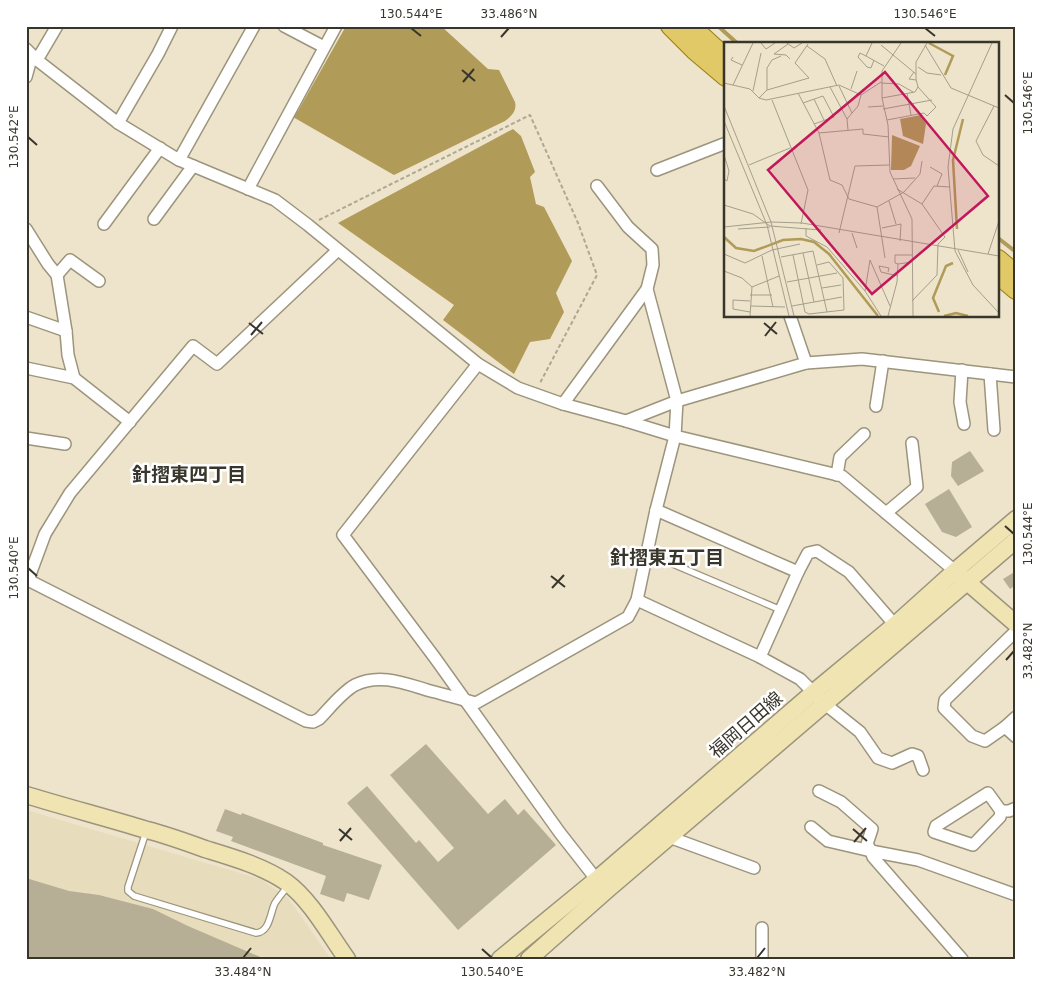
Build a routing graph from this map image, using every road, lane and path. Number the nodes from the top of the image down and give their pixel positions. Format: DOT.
graph roads {
  1 [pos="57,26"];
  2 [pos="172,26"];
  3 [pos="254,26"];
  4 [pos="284,26"];
  5 [pos="336,26"];
  6 [pos="670,26"];
  7 [pos="690,26"];
  8 [pos="324,47"];
  9 [pos="32,55"];
  10 [pos="724,56"];
  11 [pos="724,75"];
  12 [pos="26,77"];
  13 [pos="118,123"];
  14 [pos="724,144"];
  15 [pos="160,148"];
  16 [pos="179,160"];
  17 [pos="193,166"];
  18 [pos="657,170"];
  19 [pos="597,186"];
  20 [pos="248,189"];
  21 [pos="154,219"];
  22 [pos="104,224"];
  23 [pos="308,225"];
  24 [pos="26,229"];
  25 [pos="338,250"];
  26 [pos="1000,261"];
  27 [pos="1016,274"];
  28 [pos="57,275"];
  29 [pos="1000,277"];
  30 [pos="99,281"];
  31 [pos="647,289"];
  32 [pos="1016,290"];
  33 [pos="26,317"];
  34 [pos="791,318"];
  35 [pos="66,331"];
  36 [pos="883,361"];
  37 [pos="806,362"];
  38 [pos="478,364"];
  39 [pos="26,368"];
  40 [pos="962,370"];
  41 [pos="990,374"];
  42 [pos="1016,377"];
  43 [pos="74,378"];
  44 [pos="534,394"];
  45 [pos="677,401"];
  46 [pos="563,404"];
  47 [pos="876,406"];
  48 [pos="626,421"];
  49 [pos="130,422"];
  50 [pos="964,424"];
  51 [pos="994,430"];
  52 [pos="864,434"];
  53 [pos="675,436"];
  54 [pos="26,438"];
  55 [pos="912,443"];
  56 [pos="65,444"];
  57 [pos="837,475"];
  58 [pos="656,510"];
  59 [pos="886,513"];
  60 [pos="1016,519"];
  61 [pos="1016,540"];
  62 [pos="647,553"];
  63 [pos="798,572"];
  64 [pos="961,576"];
  65 [pos="27,579"];
  66 [pos="637,600"];
  67 [pos="781,610"];
  68 [pos="1016,624"];
  69 [pos="895,625"];
  70 [pos="1016,631"];
  71 [pos="760,657"];
  72 [pos="819,698"];
  73 [pos="466,700"];
  74 [pos="1016,716"];
  75 [pos="1005,727"];
  76 [pos="1016,737"];
  77 [pos="923,770"];
  78 [pos="819,791"];
  79 [pos="26,795"];
  80 [pos="1016,808"];
  81 [pos="1001,811"];
  82 [pos="811,827"];
  83 [pos="147,830"];
  84 [pos="664,831"];
  85 [pos="871,850"];
  86 [pos="754,868"];
  87 [pos="289,885"];
  88 [pos="601,885"];
  89 [pos="1016,894"];
  90 [pos="762,928"];
  91 [pos="347,959"];
  92 [pos="500,959"];
  93 [pos="529,959"];
  94 [pos="762,959"];
  95 [pos="962,959"];
  1 -- 9 [label="street"];
  2 -- 13 [label="street"];
  3 -- 16 [label="street"];
  4 -- 8 [label="street"];
  5 -- 8 [label="street"];
  6 -- 11 [label="main road"];
  7 -- 10 [label="main road"];
  8 -- 20 [label="street"];
  9 -- 12 [label="street"];
  9 -- 13 [label="street"];
  13 -- 15 [label="street"];
  14 -- 18 [label="street"];
  15 -- 16 [label="street"];
  15 -- 22 [label="street"];
  16 -- 17 [label="street"];
  17 -- 20 [label="street"];
  17 -- 21 [label="street"];
  19 -- 31 [label="street"];
  20 -- 23 [label="street"];
  23 -- 25 [label="street"];
  23 -- 44 [label="path"];
  24 -- 28 [label="street"];
  25 -- 38 [label="street"];
  25 -- 49 [label="street"];
  26 -- 27 [label="main road"];
  28 -- 30 [label="street"];
  28 -- 35 [label="street"];
  29 -- 32 [label="main road"];
  31 -- 45 [label="street"];
  31 -- 46 [label="street"];
  33 -- 35 [label="street"];
  34 -- 37 [label="street"];
  35 -- 43 [label="street"];
  36 -- 37 [label="street"];
  36 -- 40 [label="street"];
  36 -- 47 [label="street"];
  37 -- 45 [label="street"];
  38 -- 44 [label="street"];
  38 -- 73 [label="street"];
  39 -- 43 [label="street"];
  40 -- 41 [label="street"];
  40 -- 50 [label="street"];
  41 -- 42 [label="street"];
  41 -- 51 [label="street"];
  43 -- 49 [label="street"];
  44 -- 46 [label="street"];
  45 -- 48 [label="street"];
  45 -- 53 [label="street"];
  46 -- 48 [label="street"];
  48 -- 53 [label="street"];
  49 -- 65 [label="street"];
  52 -- 57 [label="street"];
  53 -- 57 [label="street"];
  53 -- 58 [label="street"];
  54 -- 56 [label="street"];
  55 -- 59 [label="street"];
  57 -- 59 [label="street"];
  58 -- 62 [label="street"];
  58 -- 63 [label="street"];
  59 -- 64 [label="street"];
  60 -- 64 [label="main road, 福岡日田線"];
  61 -- 64 [label="main road, 福岡日田線"];
  62 -- 66 [label="street"];
  62 -- 67 [label="lane"];
  63 -- 67 [label="street"];
  63 -- 69 [label="street"];
  64 -- 68 [label="main road"];
  64 -- 69 [label="main road, 福岡日田線"];
  64 -- 72 [label="main road, 福岡日田線"];
  65 -- 73 [label="street"];
  66 -- 71 [label="street"];
  66 -- 73 [label="street"];
  67 -- 71 [label="street"];
  69 -- 72 [label="main road, 福岡日田線"];
  70 -- 75 [label="street"];
  71 -- 72 [label="street"];
  72 -- 77 [label="street"];
  72 -- 84 [label="main road, 福岡日田線"];
  73 -- 88 [label="street"];
  74 -- 75 [label="street"];
  75 -- 76 [label="street"];
  78 -- 85 [label="street"];
  79 -- 83 [label="main road"];
  80 -- 81 [label="street"];
  81 -- 81 [label="street"];
  82 -- 85 [label="street"];
  83 -- 87 [label="main road"];
  83 -- 87 [label="lane"];
  84 -- 86 [label="street"];
  84 -- 88 [label="main road, 福岡日田線"];
  85 -- 89 [label="street"];
  85 -- 95 [label="street"];
  87 -- 91 [label="main road"];
  88 -- 92 [label="main road, 福岡日田線"];
  88 -- 93 [label="main road, 福岡日田線"];
  90 -- 94 [label="street"];
}
